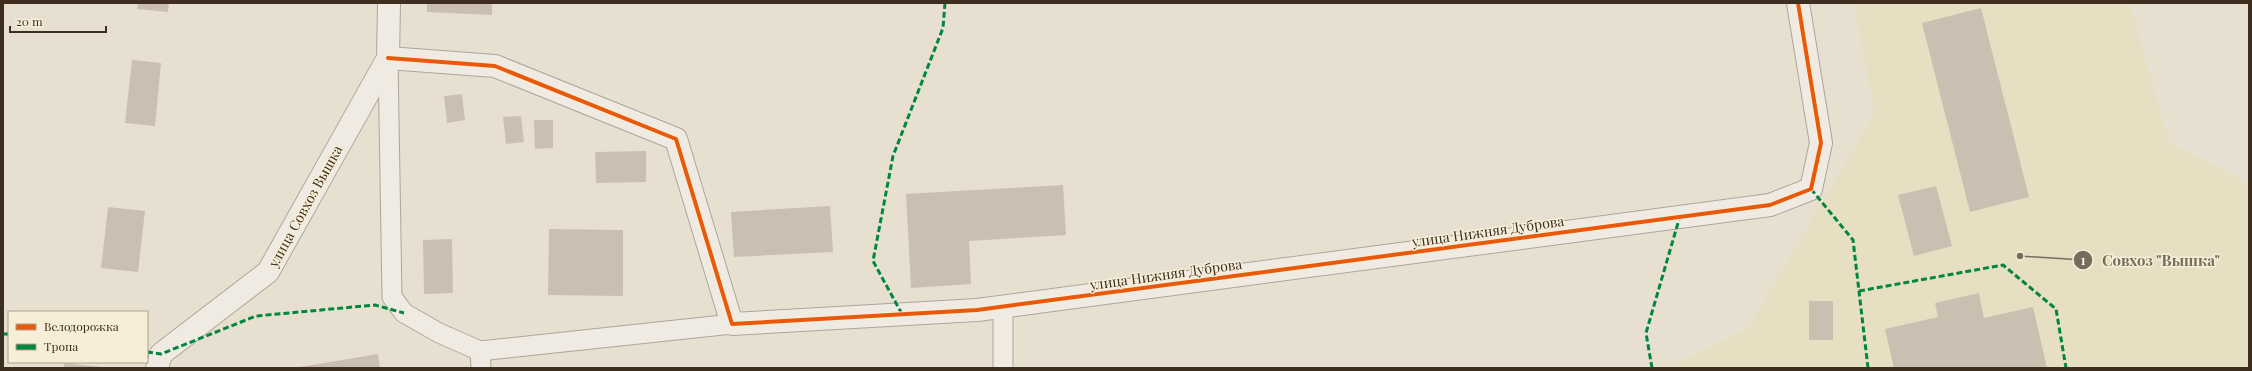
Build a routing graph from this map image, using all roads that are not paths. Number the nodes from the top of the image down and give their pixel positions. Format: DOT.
graph roads {
  1 [pos="389,3"];
  2 [pos="1798,3"];
  3 [pos="388,58"];
  4 [pos="1003,307"];
  5 [pos="732,324"];
  6 [pos="480,360"];
  7 [pos="157,368"];
  8 [pos="1003,368"];
  1 -- 3 [label="street, улица Совхоз Вышка"];
  2 -- 4 [label="street, улица Нижняя Дуброва"];
  3 -- 5 [label="street"];
  3 -- 6 [label="lane"];
  3 -- 7 [label="street, улица Совхоз Вышка"];
  4 -- 5 [label="street, улица Нижняя Дуброва"];
  4 -- 8 [label="lane"];
  5 -- 6 [label="lane"];
}
